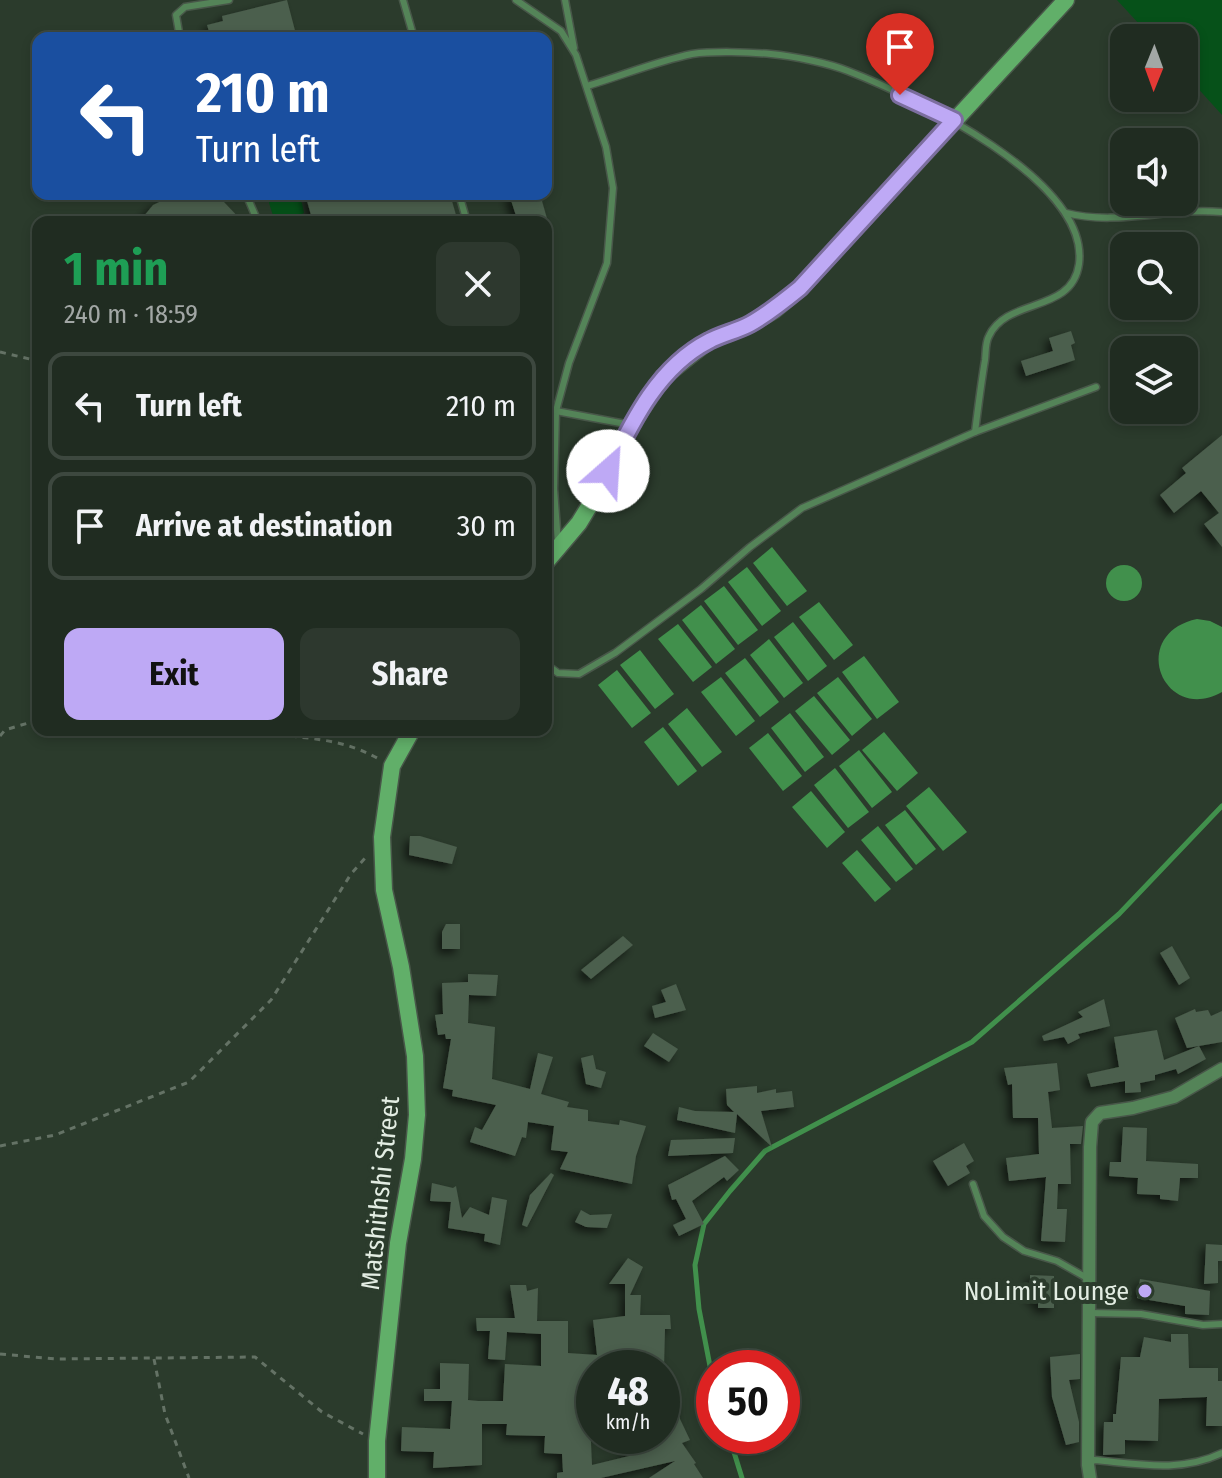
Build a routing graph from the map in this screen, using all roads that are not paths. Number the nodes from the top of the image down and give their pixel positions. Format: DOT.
graph roads {
  1 [pos="229,0"];
  2 [pos="403,0"];
  3 [pos="516,0"];
  4 [pos="565,0"];
  5 [pos="1066,0"];
  6 [pos="179,32"];
  7 [pos="412,32"];
  8 [pos="576,55"];
  9 [pos="587,86"];
  10 [pos="954,120"];
  11 [pos="1222,212"];
  12 [pos="1066,213"];
  13 [pos="1096,387"];
  14 [pos="556,411"];
  15 [pos="631,425"];
  16 [pos="975,432"];
  17 [pos="552,484"];
  18 [pos="554,489"];
  19 [pos="559,546"];
  20 [pos="552,555"];
  21 [pos="552,668"];
  22 [pos="409,736"];
  23 [pos="1222,1069"];
  24 [pos="973,1184"];
  25 [pos="1091,1280"];
  26 [pos="1090,1313"];
  27 [pos="1222,1324"];
  28 [pos="1222,1453"];
  29 [pos="1089,1472"];
  30 [pos="377,1478"];
  1 -- 6 [label="lane"];
  2 -- 7 [label="lane"];
  3 -- 8 [label="lane"];
  4 -- 8 [label="lane"];
  5 -- 10 [label="main road"];
  8 -- 9 [label="lane"];
  9 -- 10 [label="lane"];
  9 -- 14 [label="lane"];
  10 -- 12 [label="lane"];
  10 -- 15 [label="main road"];
  11 -- 12 [label="lane"];
  12 -- 16 [label="lane"];
  13 -- 16 [label="lane"];
  14 -- 15 [label="lane"];
  14 -- 18 [label="lane"];
  15 -- 19 [label="main road"];
  16 -- 21 [label="lane"];
  17 -- 18 [label="lane"];
  18 -- 19 [label="lane"];
  19 -- 20 [label="main road"];
  22 -- 30 [label="main road, Matshithshi Street"];
  23 -- 25 [label="street"];
  24 -- 25 [label="lane"];
  25 -- 26 [label="street"];
  26 -- 27 [label="lane"];
  26 -- 29 [label="street"];
  28 -- 29 [label="lane"];
}
